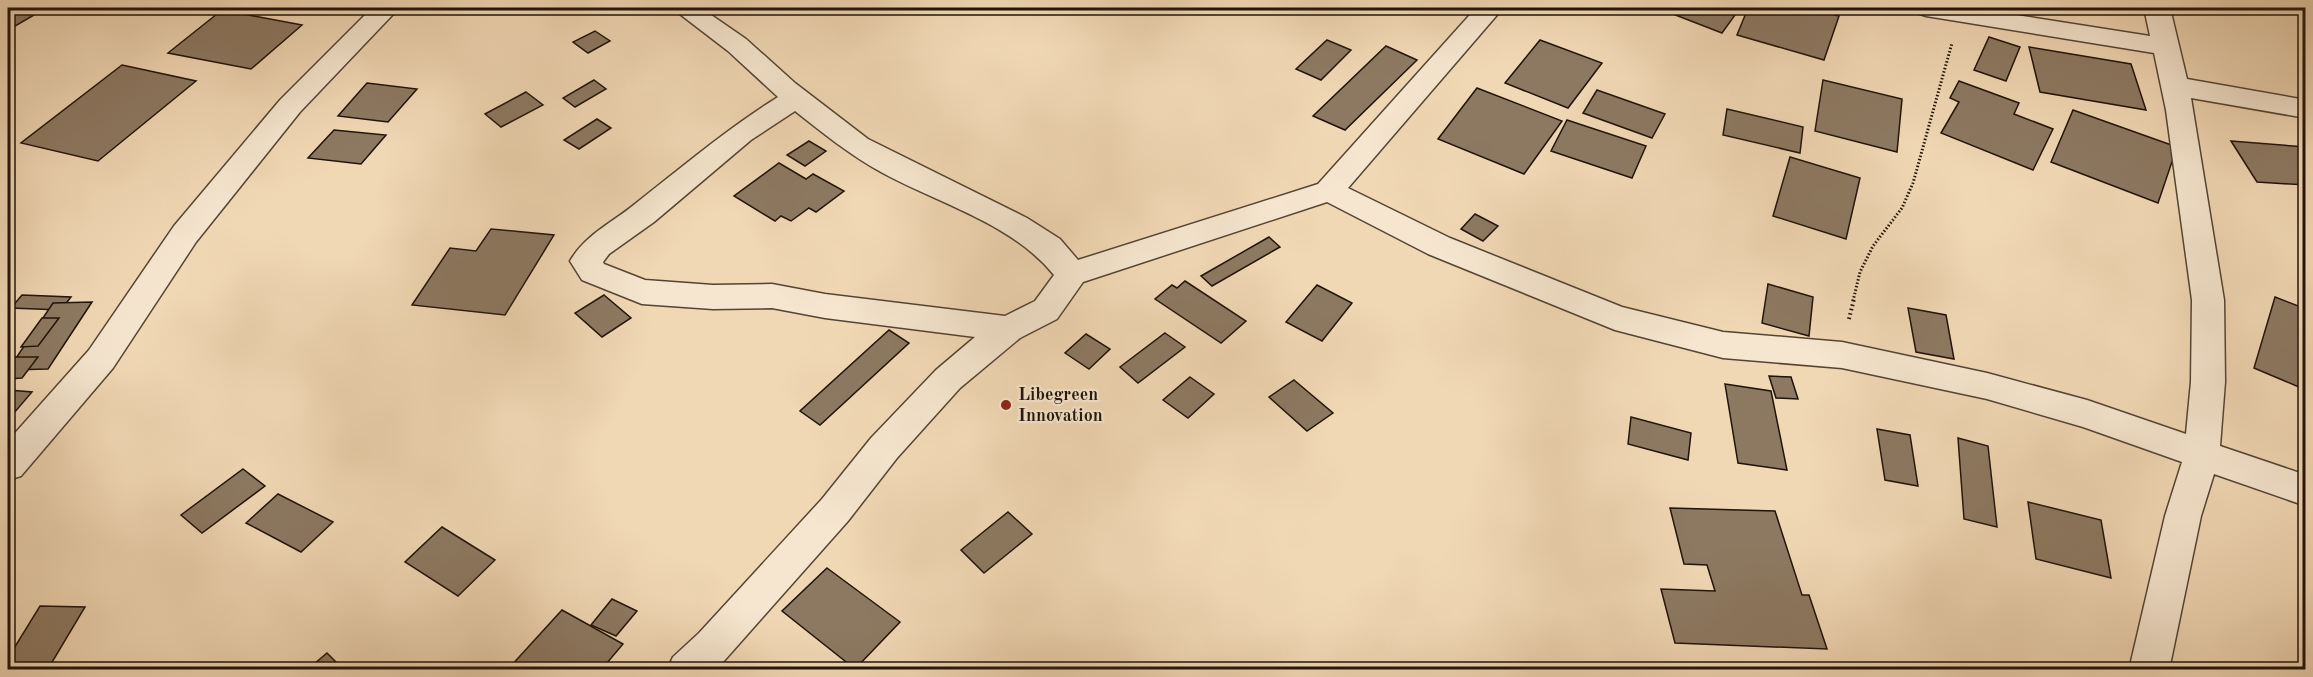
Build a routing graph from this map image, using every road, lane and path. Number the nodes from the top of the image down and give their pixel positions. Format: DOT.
graph roads {
  1 [pos="386,8"];
  2 [pos="685,8"];
  3 [pos="1490,8"];
  4 [pos="1926,8"];
  5 [pos="2157,8"];
  6 [pos="1959,13"];
  7 [pos="2165,47"];
  8 [pos="2175,86"];
  9 [pos="796,98"];
  10 [pos="2306,109"];
  11 [pos="1329,191"];
  12 [pos="1072,274"];
  13 [pos="1008,329"];
  14 [pos="1842,355"];
  15 [pos="2202,455"];
  16 [pos="8,465"];
  17 [pos="2306,491"];
  18 [pos="687,669"];
  19 [pos="2149,669"];
  1 -- 16 [label="street"];
  2 -- 9 [label="street"];
  3 -- 11 [label="street"];
  4 -- 6 [label="street"];
  5 -- 7 [label="street"];
  6 -- 7 [label="street"];
  6 -- 14 [label="path"];
  7 -- 8 [label="street"];
  8 -- 10 [label="street"];
  8 -- 15 [label="street"];
  9 -- 12 [label="street"];
  9 -- 13 [label="street"];
  11 -- 12 [label="street"];
  11 -- 14 [label="street"];
  12 -- 13 [label="street"];
  13 -- 18 [label="street"];
  14 -- 15 [label="street"];
  15 -- 17 [label="street"];
  15 -- 19 [label="street"];
}
